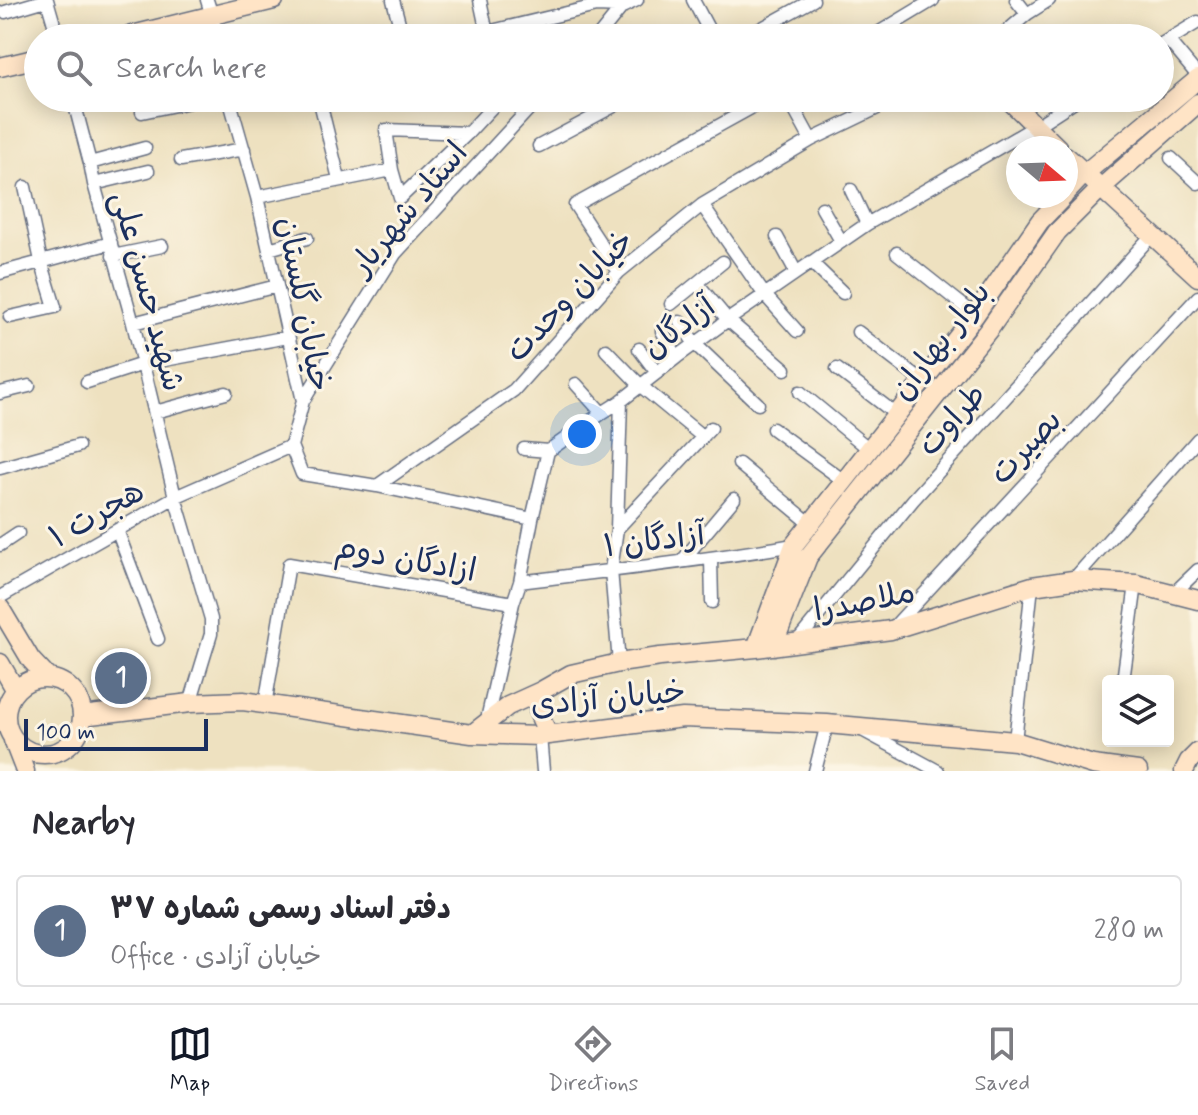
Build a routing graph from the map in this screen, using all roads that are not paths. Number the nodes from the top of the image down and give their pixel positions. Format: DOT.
graph roads {
  1 [pos="46,0"];
  2 [pos="274,0"];
  3 [pos="393,0"];
  4 [pos="480,0"];
  5 [pos="637,0"];
  6 [pos="693,0"];
  7 [pos="813,0"];
  8 [pos="933,0"];
  9 [pos="1016,0"];
  10 [pos="1049,0"];
  11 [pos="622,7"];
  12 [pos="210,8"];
  13 [pos="5,12"];
  14 [pos="1027,14"];
  15 [pos="1198,22"];
  16 [pos="54,24"];
  17 [pos="162,24"];
  18 [pos="399,24"];
  19 [pos="485,24"];
  20 [pos="529,24"];
  21 [pos="608,24"];
  22 [pos="706,24"];
  23 [pos="771,24"];
  24 [pos="893,24"];
  25 [pos="1015,24"];
  26 [pos="1174,37"];
  27 [pos="1174,53"];
  28 [pos="24,61"];
  29 [pos="0,67"];
  30 [pos="1198,77"];
  31 [pos="1174,97"];
  32 [pos="1198,103"];
  33 [pos="77,112"];
  34 [pos="233,112"];
  35 [pos="322,112"];
  36 [pos="488,112"];
  37 [pos="526,112"];
  38 [pos="603,112"];
  39 [pos="744,112"];
  40 [pos="796,112"];
  41 [pos="869,112"];
  42 [pos="1022,112"];
  43 [pos="1058,112"];
  44 [pos="1157,112"];
  45 [pos="1036,126"];
  46 [pos="468,133"];
  47 [pos="1046,136"];
  48 [pos="811,140"];
  49 [pos="539,146"];
  50 [pos="145,148"];
  51 [pos="244,149"];
  52 [pos="1171,158"];
  53 [pos="181,160"];
  54 [pos="90,163"];
  55 [pos="1078,168"];
  56 [pos="392,170"];
  57 [pos="148,171"];
  58 [pos="1084,174"];
  59 [pos="339,179"];
  60 [pos="1078,181"];
  61 [pos="1198,183"];
  62 [pos="94,184"];
  63 [pos="25,187"];
  64 [pos="1101,188"];
  65 [pos="851,190"];
  66 [pos="257,197"];
  67 [pos="702,205"];
  68 [pos="822,208"];
  69 [pos="1052,208"];
  70 [pos="867,224"];
  71 [pos="1152,235"];
  72 [pos="777,237"];
  73 [pos="307,238"];
  74 [pos="841,241"];
  75 [pos="162,246"];
  76 [pos="269,249"];
  77 [pos="112,250"];
  78 [pos="897,253"];
  79 [pos="41,261"];
  80 [pos="723,262"];
  81 [pos="811,262"];
  82 [pos="619,272"];
  83 [pos="796,272"];
  84 [pos="0,273"];
  85 [pos="1198,277"];
  86 [pos="697,283"];
  87 [pos="277,286"];
  88 [pos="843,293"];
  89 [pos="764,294"];
  90 [pos="1198,297"];
  91 [pos="671,304"];
  92 [pos="975,315"];
  93 [pos="10,317"];
  94 [pos="728,320"];
  95 [pos="680,322"];
  96 [pos="133,323"];
  97 [pos="662,331"];
  98 [pos="797,331"];
  99 [pos="858,332"];
  100 [pos="288,337"];
  101 [pos="695,344"];
  102 [pos="639,349"];
  103 [pos="606,350"];
  104 [pos="677,357"];
  105 [pos="143,364"];
  106 [pos="785,369"];
  107 [pos="837,369"];
  108 [pos="657,373"];
  109 [pos="87,382"];
  110 [pos="923,382"];
  111 [pos="576,384"];
  112 [pos="29,386"];
  113 [pos="642,387"];
  114 [pos="800,392"];
  115 [pos="0,393"];
  116 [pos="226,393"];
  117 [pos="303,401"];
  118 [pos="621,401"];
  119 [pos="758,404"];
  120 [pos="155,412"];
  121 [pos="602,413"];
  122 [pos="897,415"];
  123 [pos="773,429"];
  124 [pos="1198,439"];
  125 [pos="78,446"];
  126 [pos="291,446"];
  127 [pos="524,449"];
  128 [pos="869,449"];
  129 [pos="548,451"];
  130 [pos="739,464"];
  131 [pos="0,468"];
  132 [pos="844,481"];
  133 [pos="377,486"];
  134 [pos="175,497"];
  135 [pos="734,499"];
  136 [pos="532,519"];
  137 [pos="811,524"];
  138 [pos="617,529"];
  139 [pos="117,530"];
  140 [pos="18,533"];
  141 [pos="0,545"];
  142 [pos="794,545"];
  143 [pos="711,559"];
  144 [pos="682,561"];
  145 [pos="611,570"];
  146 [pos="1198,570"];
  147 [pos="1073,580"];
  148 [pos="520,582"];
  149 [pos="1136,584"];
  150 [pos="1032,586"];
  151 [pos="1174,593"];
  152 [pos="0,597"];
  153 [pos="1198,600"];
  154 [pos="712,602"];
  155 [pos="513,603"];
  156 [pos="0,608"];
  157 [pos="891,630"];
  158 [pos="158,639"];
  159 [pos="795,644"];
  160 [pos="764,647"];
  161 [pos="0,663"];
  162 [pos="619,663"];
  163 [pos="1124,675"];
  164 [pos="48,678"];
  165 [pos="15,689"];
  166 [pos="541,691"];
  167 [pos="190,703"];
  168 [pos="265,705"];
  169 [pos="3,711"];
  170 [pos="82,716"];
  171 [pos="827,724"];
  172 [pos="855,726"];
  173 [pos="479,729"];
  174 [pos="544,735"];
  175 [pos="6,739"];
  176 [pos="1015,741"];
  177 [pos="58,752"];
  178 [pos="1198,752"];
  179 [pos="1090,768"];
  180 [pos="818,770"];
  181 [pos="25,771"];
  182 [pos="52,771"];
  183 [pos="543,771"];
  184 [pos="938,771"];
  185 [pos="1138,771"];
  186 [pos="1184,771"];
  1 -- 13 [label="street"];
  1 -- 16 [label="street"];
  2 -- 12 [label="street"];
  3 -- 18 [label="street"];
  4 -- 19 [label="street"];
  5 -- 11 [label="street"];
  6 -- 22 [label="street"];
  7 -- 23 [label="street"];
  8 -- 24 [label="street"];
  9 -- 14 [label="street"];
  10 -- 14 [label="street"];
  11 -- 20 [label="street"];
  11 -- 21 [label="street"];
  12 -- 17 [label="street"];
  14 -- 25 [label="street"];
  15 -- 26 [label="street"];
  27 -- 30 [label="street"];
  28 -- 29 [label="street"];
  30 -- 31 [label="street, بلوار بهاران"];
  32 -- 64 [label="street, بلوار بهاران"];
  33 -- 54 [label="street, شهید حسن علی"];
  34 -- 51 [label="street, خیابان گلستان"];
  35 -- 59 [label="street"];
  36 -- 46 [label="street"];
  37 -- 117 [label="street, استاد شهریار"];
  38 -- 49 [label="street"];
  39 -- 82 [label="street"];
  40 -- 48 [label="street"];
  41 -- 48 [label="street, خیابان وحدت"];
  42 -- 45 [label="street"];
  43 -- 45 [label="street, آزادگان"];
  44 -- 58 [label="street, بلوار بهاران"];
  45 -- 47 [label="street"];
  45 -- 70 [label="street, آزادگان"];
  46 -- 56 [label="street"];
  46 -- 56 [label="street"];
  48 -- 67 [label="street, خیابان وحدت"];
  50 -- 54 [label="street"];
  51 -- 53 [label="street"];
  51 -- 66 [label="street, خیابان گلستان"];
  52 -- 61 [label="street"];
  54 -- 62 [label="street, شهید حسن علی"];
  55 -- 58 [label="street"];
  56 -- 59 [label="street"];
  57 -- 62 [label="street"];
  58 -- 60 [label="street, بلوار بهاران"];
  58 -- 64 [label="street"];
  59 -- 66 [label="street"];
  62 -- 77 [label="street, شهید حسن علی"];
  63 -- 79 [label="street"];
  64 -- 71 [label="street"];
  64 -- 160 [label="street, بلوار بهاران"];
  65 -- 70 [label="street"];
  66 -- 76 [label="street, خیابان گلستان"];
  67 -- 82 [label="street, خیابان وحدت"];
  67 -- 89 [label="street"];
  68 -- 74 [label="street"];
  69 -- 92 [label="street, بلوار بهاران"];
  70 -- 74 [label="street, آزادگان"];
  71 -- 85 [label="street"];
  71 -- 159 [label="street, طراوت"];
  72 -- 83 [label="street"];
  73 -- 76 [label="street"];
  74 -- 81 [label="street, آزادگان"];
  75 -- 77 [label="street"];
  76 -- 87 [label="street, خیابان گلستان"];
  77 -- 79 [label="street"];
  77 -- 96 [label="street, شهید حسن علی"];
  78 -- 92 [label="street"];
  79 -- 84 [label="street"];
  79 -- 93 [label="street"];
  80 -- 86 [label="street"];
  81 -- 83 [label="street, آزادگان"];
  81 -- 88 [label="street"];
  82 -- 133 [label="street, خیابان وحدت"];
  83 -- 89 [label="street, آزادگان"];
  86 -- 91 [label="street"];
  86 -- 94 [label="street"];
  87 -- 96 [label="street"];
  87 -- 100 [label="street, خیابان گلستان"];
  89 -- 94 [label="street, آزادگان"];
  89 -- 98 [label="street"];
  90 -- 157 [label="street, بصیرت"];
  92 -- 110 [label="street, بلوار بهاران"];
  94 -- 101 [label="street, آزادگان"];
  94 -- 106 [label="street"];
  95 -- 101 [label="street"];
  96 -- 105 [label="street, شهید حسن علی"];
  97 -- 104 [label="street"];
  99 -- 110 [label="street"];
  100 -- 105 [label="street"];
  100 -- 117 [label="street, خیابان گلستان"];
  101 -- 104 [label="street, آزادگان"];
  101 -- 119 [label="street"];
  102 -- 108 [label="street"];
  103 -- 113 [label="street"];
  104 -- 108 [label="street, آزادگان"];
  105 -- 109 [label="street"];
  105 -- 120 [label="street, شهید حسن علی"];
  107 -- 122 [label="street"];
  108 -- 113 [label="street, آزادگان"];
  110 -- 122 [label="street, بلوار بهاران"];
  111 -- 121 [label="street"];
  112 -- 115 [label="street"];
  113 -- 118 [label="street, آزادگان"];
  113 -- 138 [label="street"];
  114 -- 128 [label="street"];
  116 -- 120 [label="street"];
  117 -- 126 [label="street, خیابان گلستان"];
  118 -- 121 [label="street, آزادگان"];
  118 -- 138 [label="street"];
  120 -- 134 [label="street, شهید حسن علی"];
  121 -- 129 [label="street, آزادگان"];
  122 -- 128 [label="street, بلوار بهاران"];
  123 -- 132 [label="street"];
  124 -- 147 [label="street"];
  125 -- 131 [label="street"];
  126 -- 133 [label="street"];
  126 -- 134 [label="street"];
  127 -- 129 [label="street"];
  128 -- 132 [label="street, بلوار بهاران"];
  129 -- 136 [label="street"];
  130 -- 137 [label="street"];
  132 -- 137 [label="street, بلوار بهاران"];
  133 -- 136 [label="street"];
  134 -- 139 [label="street, هجرت ۱"];
  134 -- 167 [label="street, شهید حسن علی"];
  135 -- 144 [label="street"];
  136 -- 148 [label="street"];
  137 -- 142 [label="street, بلوار بهاران"];
  138 -- 145 [label="street"];
  139 -- 152 [label="street, هجرت ۱"];
  139 -- 158 [label="street"];
  140 -- 141 [label="street"];
  142 -- 143 [label="street, آزادگان ۱"];
  142 -- 160 [label="street, بلوار بهاران"];
  143 -- 144 [label="street, آزادگان ۱"];
  143 -- 154 [label="street"];
  144 -- 145 [label="street, آزادگان ۱"];
  145 -- 148 [label="street, آزادگان ۱"];
  145 -- 162 [label="street"];
  146 -- 151 [label="street"];
  147 -- 149 [label="street, ملاصدرا"];
  147 -- 150 [label="street, ملاصدرا"];
  148 -- 155 [label="street"];
  149 -- 151 [label="street, ملاصدرا"];
  149 -- 163 [label="street"];
  150 -- 157 [label="street, ملاصدرا"];
  150 -- 176 [label="street"];
  151 -- 153 [label="street, ملاصدرا"];
  155 -- 168 [label="street, ازادگان دوم"];
  155 -- 173 [label="street"];
  156 -- 164 [label="street"];
  157 -- 159 [label="street, ملاصدرا"];
  159 -- 160 [label="street, ملاصدرا"];
  160 -- 162 [label="street, ملاصدرا"];
  161 -- 165 [label="street"];
  162 -- 166 [label="street, ملاصدرا"];
  164 -- 165 [label="street"];
  164 -- 170 [label="street"];
  165 -- 169 [label="street"];
  166 -- 173 [label="street, ملاصدرا"];
  166 -- 174 [label="street"];
  167 -- 168 [label="street, خیابان آزادی"];
  167 -- 170 [label="street, خیابان آزادی"];
  168 -- 173 [label="street, خیابان آزادی"];
  169 -- 175 [label="street"];
  170 -- 177 [label="street"];
  171 -- 172 [label="street, خیابان آزادی"];
  171 -- 174 [label="street, خیابان آزادی"];
  171 -- 180 [label="street"];
  172 -- 176 [label="street, خیابان آزادی"];
  172 -- 184 [label="street"];
  173 -- 174 [label="street, خیابان آزادی"];
  174 -- 183 [label="street"];
  175 -- 177 [label="street"];
  175 -- 181 [label="street"];
  176 -- 179 [label="street, خیابان آزادی"];
  177 -- 182 [label="street"];
  178 -- 186 [label="street"];
  179 -- 185 [label="street, خیابان آزادی"];
}
